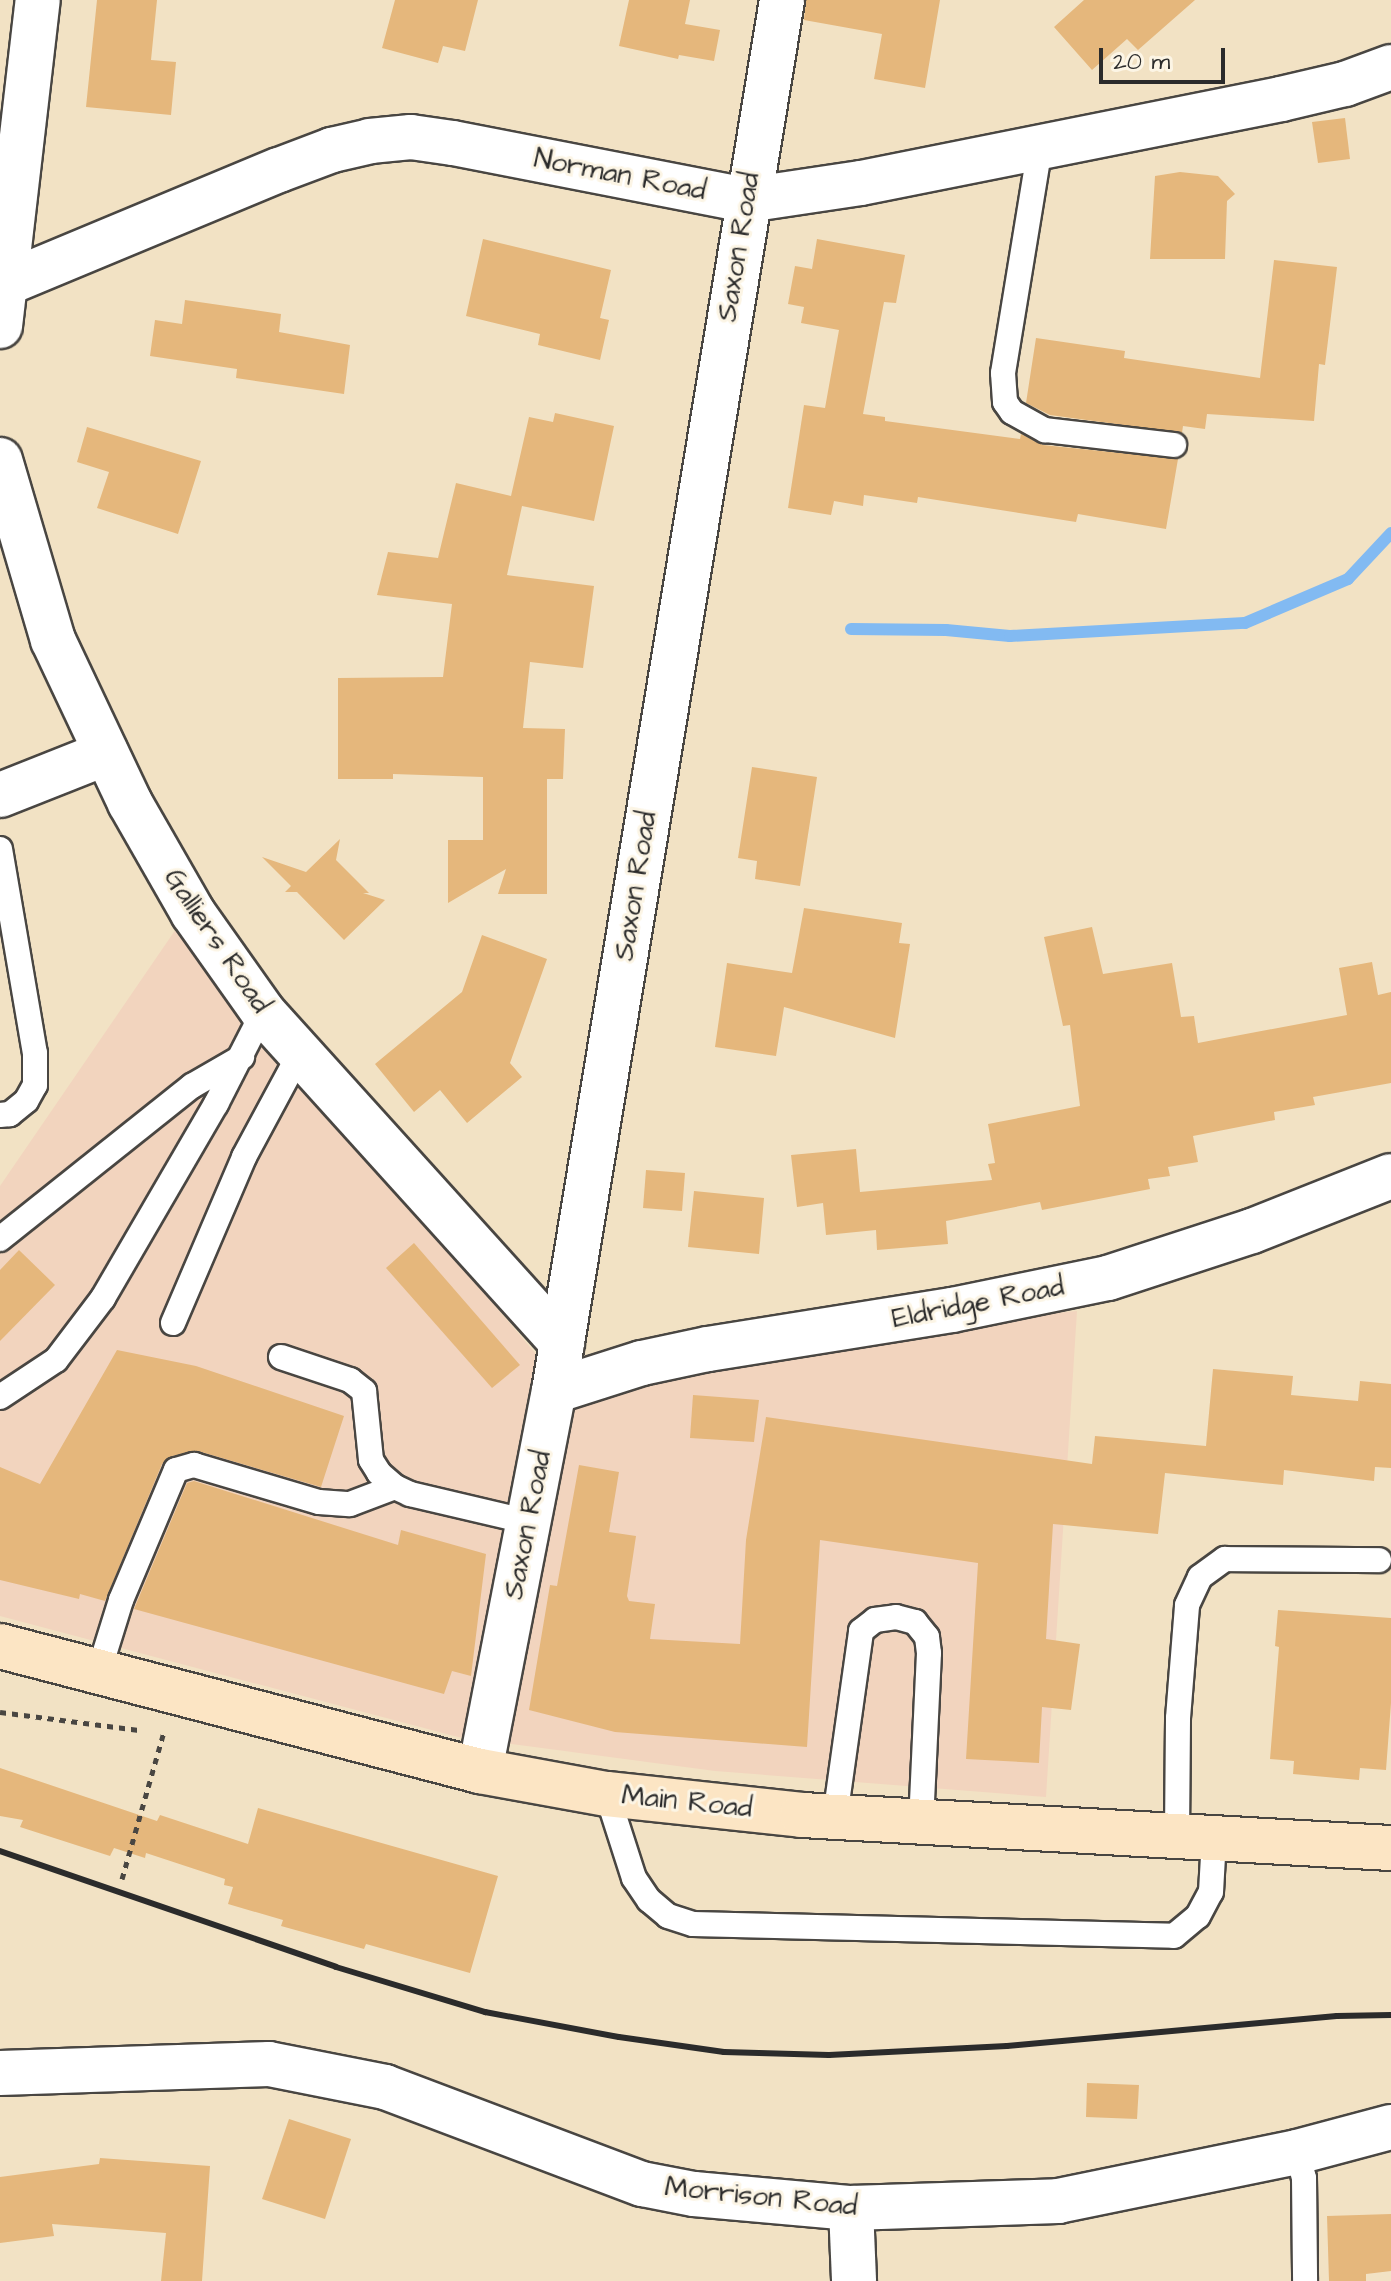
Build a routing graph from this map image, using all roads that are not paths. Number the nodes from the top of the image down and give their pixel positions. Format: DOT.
graph roads {
  1 [pos="38,0"];
  2 [pos="782,0"];
  3 [pos="1391,67"];
  4 [pos="1040,147"];
  5 [pos="747,200"];
  6 [pos="7,283"];
  7 [pos="0,326"];
  8 [pos="1174,445"];
  9 [pos="0,460"];
  10 [pos="106,753"];
  11 [pos="0,795"];
  12 [pos="0,849"];
  13 [pos="263,1012"];
  14 [pos="301,1051"];
  15 [pos="242,1057"];
  16 [pos="0,1115"];
  17 [pos="1391,1176"];
  18 [pos="0,1239"];
  19 [pos="173,1323"];
  20 [pos="562,1343"];
  21 [pos="281,1357"];
  22 [pos="554,1391"];
  23 [pos="0,1397"];
  24 [pos="395,1487"];
  25 [pos="529,1522"];
  26 [pos="1379,1560"];
  27 [pos="0,1646"];
  28 [pos="98,1674"];
  29 [pos="480,1771"];
  30 [pos="607,1794"];
  31 [pos="835,1817"];
  32 [pos="921,1822"];
  33 [pos="1196,1837"];
  34 [pos="1391,1848"];
  35 [pos="0,2073"];
  36 [pos="1391,2127"];
  37 [pos="1297,2152"];
  38 [pos="851,2208"];
  39 [pos="854,2281"];
  40 [pos="1305,2281"];
  1 -- 6 [label="street"];
  2 -- 5 [label="street, Saxon Road"];
  3 -- 4 [label="street, Norman Road"];
  4 -- 5 [label="street, Norman Road"];
  4 -- 8 [label="lane"];
  5 -- 6 [label="street, Norman Road"];
  5 -- 20 [label="street, Saxon Road"];
  6 -- 7 [label="street"];
  9 -- 10 [label="street, Galliers Road"];
  10 -- 11 [label="street"];
  10 -- 13 [label="street, Galliers Road"];
  12 -- 16 [label="lane"];
  13 -- 14 [label="street, Galliers Road"];
  13 -- 15 [label="lane"];
  14 -- 19 [label="lane"];
  14 -- 20 [label="street, Galliers Road"];
  15 -- 18 [label="lane"];
  15 -- 23 [label="lane"];
  17 -- 22 [label="street, Eldridge Road"];
  20 -- 22 [label="street, Saxon Road"];
  21 -- 24 [label="lane"];
  22 -- 25 [label="street, Saxon Road"];
  24 -- 25 [label="lane"];
  24 -- 28 [label="lane"];
  25 -- 29 [label="street, Saxon Road"];
  26 -- 33 [label="lane"];
  27 -- 28 [label="main road, Main Road"];
  28 -- 29 [label="main road, Main Road"];
  29 -- 30 [label="main road, Main Road"];
  30 -- 31 [label="main road, Main Road"];
  30 -- 33 [label="lane"];
  31 -- 32 [label="main road, Main Road"];
  31 -- 32 [label="lane"];
  32 -- 33 [label="main road, Main Road"];
  33 -- 34 [label="main road, Main Road"];
  35 -- 38 [label="street, Morrison Road"];
  36 -- 37 [label="street, Morrison Road"];
  37 -- 38 [label="street, Morrison Road"];
  37 -- 40 [label="lane"];
  38 -- 39 [label="street"];
}
